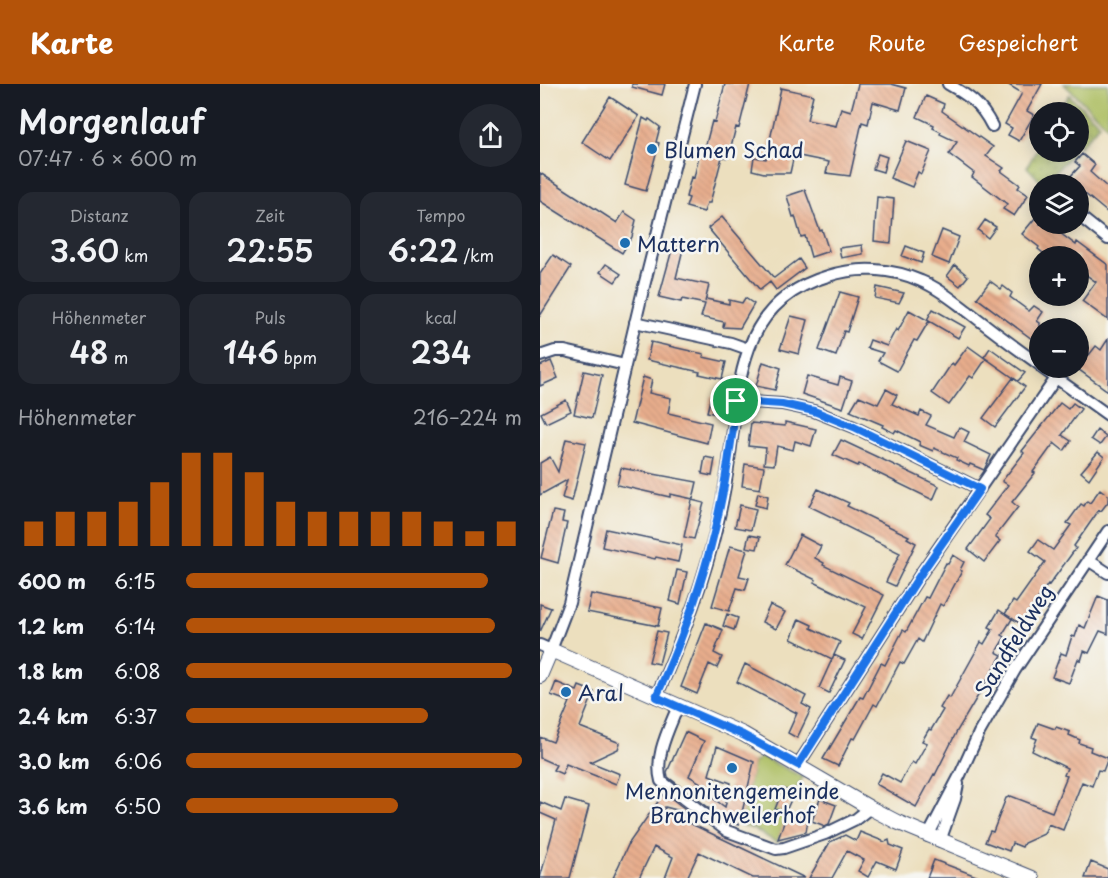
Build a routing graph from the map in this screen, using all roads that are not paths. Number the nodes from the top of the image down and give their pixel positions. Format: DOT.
graph roads {
  1 [pos="695,84"];
  2 [pos="948,84"];
  3 [pos="992,126"];
  4 [pos="1089,224"];
  5 [pos="1108,239"];
  6 [pos="635,322"];
  7 [pos="748,349"];
  8 [pos="540,356"];
  9 [pos="1029,357"];
  10 [pos="625,366"];
  11 [pos="1056,378"];
  12 [pos="736,401"];
  13 [pos="1108,415"];
  14 [pos="980,489"];
  15 [pos="1108,531"];
  16 [pos="1088,560"];
  17 [pos="1108,573"];
  18 [pos="545,647"];
  19 [pos="540,675"];
  20 [pos="656,697"];
  21 [pos="678,706"];
  22 [pos="798,765"];
  23 [pos="870,808"];
  24 [pos="934,839"];
  25 [pos="1032,878"];
  1 -- 6 [label="street"];
  2 -- 3 [label="street"];
  4 -- 5 [label="street"];
  6 -- 7 [label="street"];
  6 -- 10 [label="street"];
  7 -- 9 [label="street"];
  7 -- 12 [label="street"];
  8 -- 10 [label="street"];
  10 -- 18 [label="street"];
  11 -- 13 [label="street"];
  11 -- 14 [label="street"];
  12 -- 14 [label="street"];
  12 -- 20 [label="street"];
  14 -- 22 [label="street"];
  15 -- 16 [label="street, Sandfeldweg"];
  16 -- 17 [label="street"];
  16 -- 24 [label="street, Sandfeldweg"];
  18 -- 19 [label="street"];
  18 -- 20 [label="street"];
  20 -- 21 [label="street"];
  21 -- 22 [label="street"];
  21 -- 23 [label="street"];
  22 -- 23 [label="street"];
  23 -- 24 [label="street"];
  24 -- 25 [label="street"];
}
